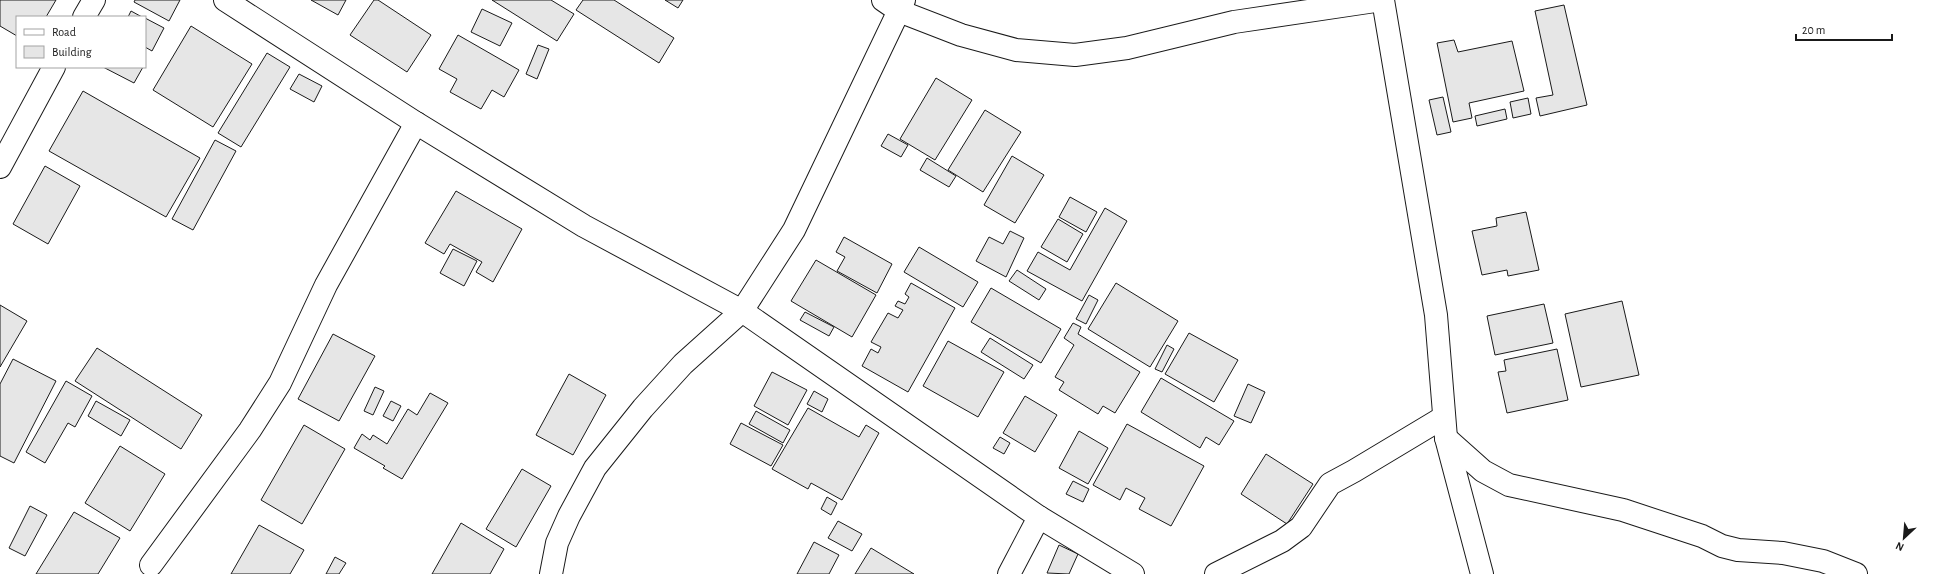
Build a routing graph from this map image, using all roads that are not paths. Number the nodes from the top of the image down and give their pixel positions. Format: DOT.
graph roads {
  1 [pos="94,0"];
  2 [pos="225,0"];
  3 [pos="1382,0"];
  4 [pos="895,4"];
  5 [pos="85,16"];
  6 [pos="53,68"];
  7 [pos="416,123"];
  8 [pos="0,167"];
  9 [pos="742,311"];
  10 [pos="1445,428"];
  11 [pos="1039,517"];
  12 [pos="151,565"];
  13 [pos="551,574"];
  14 [pos="1009,574"];
  15 [pos="1133,574"];
  16 [pos="1216,574"];
  17 [pos="1482,574"];
  18 [pos="1856,574"];
  1 -- 5 [label="street"];
  2 -- 7 [label="street"];
  3 -- 4 [label="street"];
  3 -- 10 [label="street"];
  4 -- 9 [label="street"];
  6 -- 8 [label="street"];
  7 -- 9 [label="street"];
  7 -- 12 [label="street"];
  9 -- 11 [label="street"];
  9 -- 13 [label="street"];
  10 -- 16 [label="street"];
  10 -- 17 [label="street"];
  10 -- 18 [label="street"];
  11 -- 14 [label="street"];
  11 -- 15 [label="street"];
}
